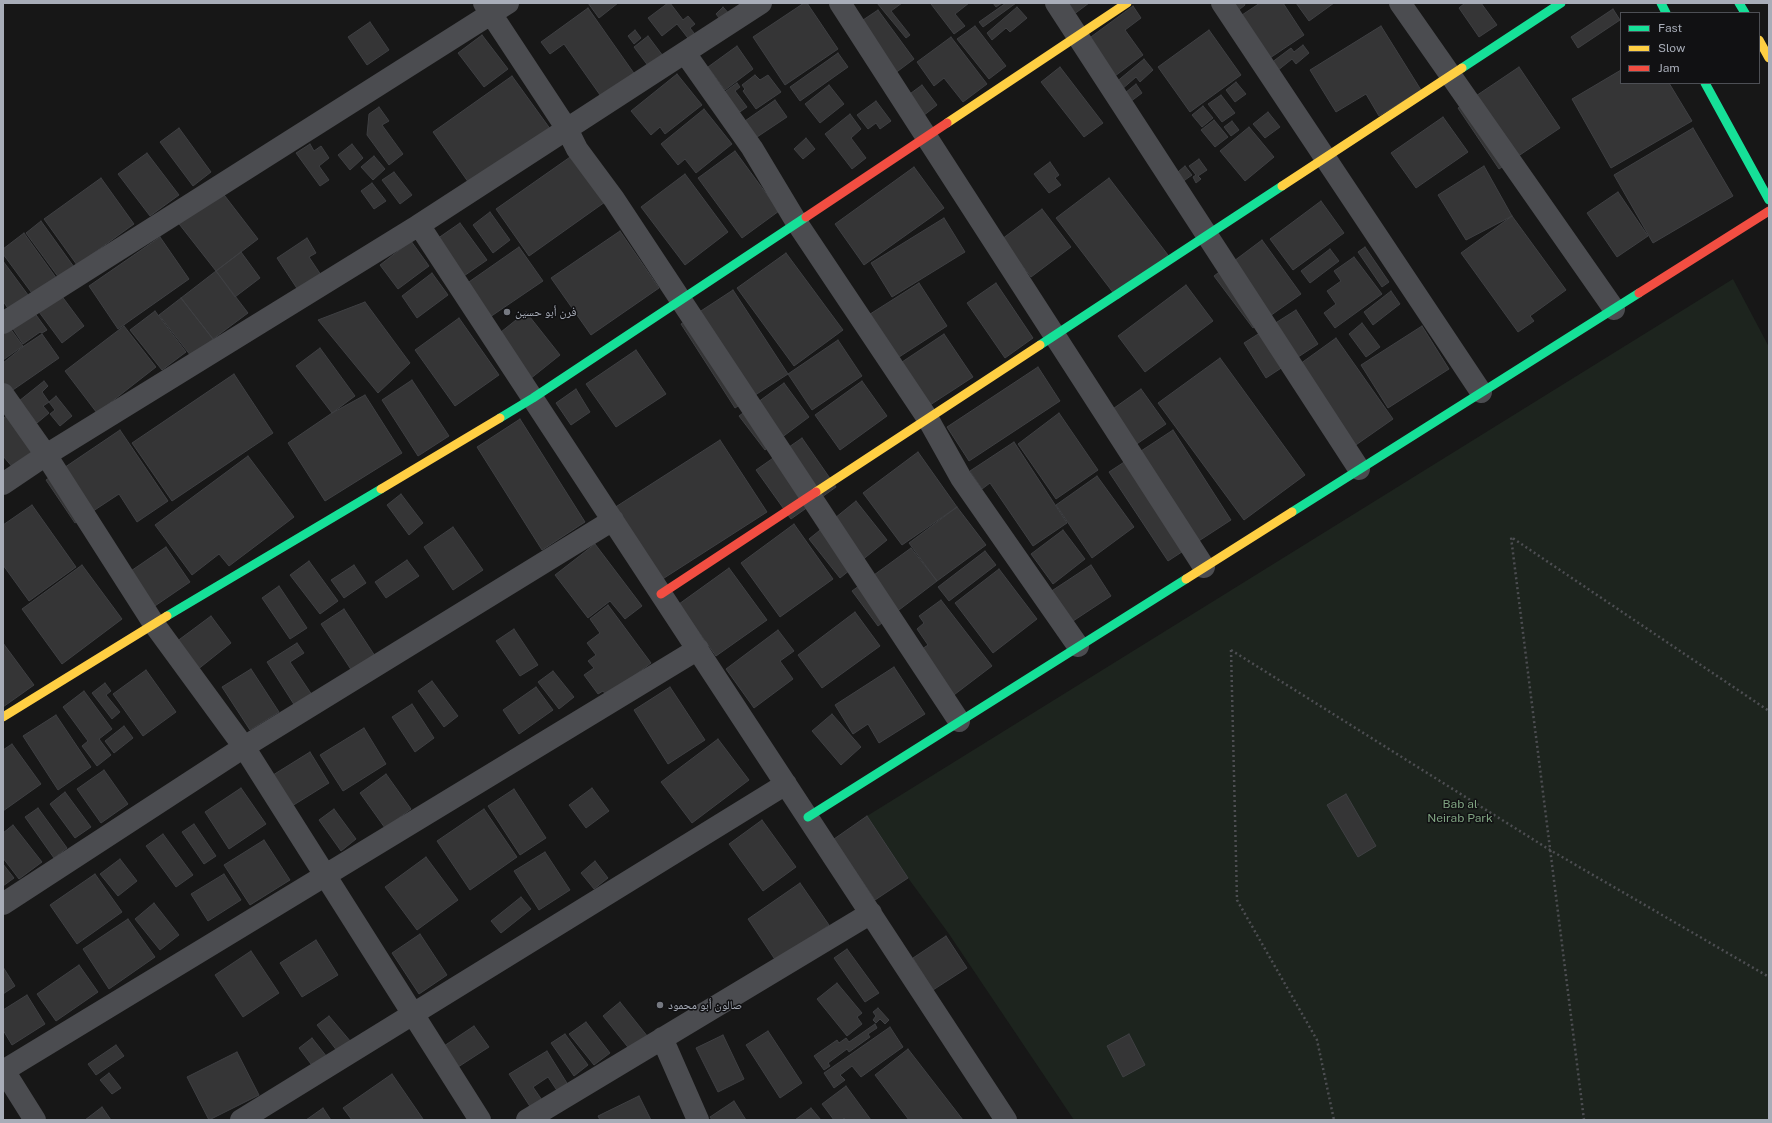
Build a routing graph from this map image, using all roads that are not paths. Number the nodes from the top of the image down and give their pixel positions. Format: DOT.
graph roads {
  1 [pos="761,3"];
  2 [pos="840,3"];
  3 [pos="1056,3"];
  4 [pos="1127,3"];
  5 [pos="1222,3"];
  6 [pos="1400,3"];
  7 [pos="1561,3"];
  8 [pos="1661,3"];
  9 [pos="1739,3"];
  10 [pos="495,7"];
  11 [pos="1666,12"];
  12 [pos="1744,12"];
  13 [pos="1077,36"];
  14 [pos="1760,42"];
  15 [pos="685,53"];
  16 [pos="1769,58"];
  17 [pos="1450,75"];
  18 [pos="1706,84"];
  19 [pos="567,129"];
  20 [pos="926,137"];
  21 [pos="1325,158"];
  22 [pos="1769,200"];
  23 [pos="1769,211"];
  24 [pos="797,223"];
  25 [pos="419,224"];
  26 [pos="1207,235"];
  27 [pos="681,300"];
  28 [pos="1614,308"];
  29 [pos="3,323"];
  30 [pos="1054,336"];
  31 [pos="1481,392"];
  32 [pos="3,394"];
  33 [pos="533,398"];
  34 [pos="928,419"];
  35 [pos="46,455"];
  36 [pos="1359,469"];
  37 [pos="3,484"];
  38 [pos="810,496"];
  39 [pos="613,520"];
  40 [pos="1204,567"];
  41 [pos="661,594"];
  42 [pos="154,624"];
  43 [pos="1078,646"];
  44 [pos="698,649"];
  45 [pos="3,717"];
  46 [pos="959,721"];
  47 [pos="244,747"];
  48 [pos="786,784"];
  49 [pos="808,817"];
  50 [pos="324,875"];
  51 [pos="3,904"];
  52 [pos="871,913"];
  53 [pos="412,1014"];
  54 [pos="662,1038"];
  55 [pos="3,1070"];
  56 [pos="35,1120"];
  57 [pos="241,1120"];
  58 [pos="480,1120"];
  59 [pos="527,1120"];
  60 [pos="698,1120"];
  61 [pos="1006,1120"];
  1 -- 15 [label="street"];
  2 -- 20 [label="street"];
  3 -- 13 [label="street"];
  4 -- 13 [label="street"];
  5 -- 21 [label="street"];
  6 -- 17 [label="street"];
  7 -- 17 [label="street"];
  8 -- 11 [label="street"];
  9 -- 12 [label="street"];
  10 -- 19 [label="street"];
  10 -- 29 [label="street"];
  13 -- 20 [label="street"];
  13 -- 26 [label="street"];
  14 -- 16 [label="street"];
  15 -- 19 [label="street"];
  15 -- 24 [label="street"];
  17 -- 21 [label="street"];
  17 -- 28 [label="street"];
  18 -- 22 [label="street"];
  19 -- 25 [label="street"];
  19 -- 27 [label="street"];
  20 -- 24 [label="street"];
  20 -- 30 [label="street"];
  21 -- 26 [label="street"];
  21 -- 31 [label="street"];
  23 -- 28 [label="street"];
  24 -- 27 [label="street"];
  24 -- 34 [label="street"];
  25 -- 33 [label="street"];
  25 -- 35 [label="street"];
  26 -- 30 [label="street"];
  26 -- 36 [label="street"];
  27 -- 33 [label="street"];
  27 -- 38 [label="street"];
  28 -- 31 [label="street"];
  30 -- 34 [label="street"];
  30 -- 40 [label="street"];
  31 -- 36 [label="street"];
  32 -- 35 [label="street"];
  33 -- 39 [label="street"];
  33 -- 42 [label="street"];
  34 -- 38 [label="street"];
  34 -- 43 [label="street"];
  35 -- 37 [label="street"];
  35 -- 42 [label="street"];
  36 -- 40 [label="street"];
  38 -- 41 [label="street"];
  38 -- 46 [label="street"];
  39 -- 41 [label="street"];
  39 -- 47 [label="street"];
  40 -- 43 [label="street"];
  41 -- 44 [label="street"];
  42 -- 45 [label="street"];
  42 -- 47 [label="street"];
  43 -- 46 [label="street"];
  44 -- 48 [label="street"];
  44 -- 50 [label="street"];
  46 -- 49 [label="street"];
  47 -- 50 [label="street"];
  47 -- 51 [label="street"];
  48 -- 49 [label="street"];
  48 -- 53 [label="street"];
  49 -- 52 [label="street"];
  50 -- 53 [label="street"];
  50 -- 55 [label="street"];
  52 -- 54 [label="street"];
  52 -- 61 [label="street"];
  53 -- 57 [label="street"];
  53 -- 58 [label="street"];
  54 -- 59 [label="street"];
  54 -- 60 [label="street"];
  55 -- 56 [label="street"];
}
